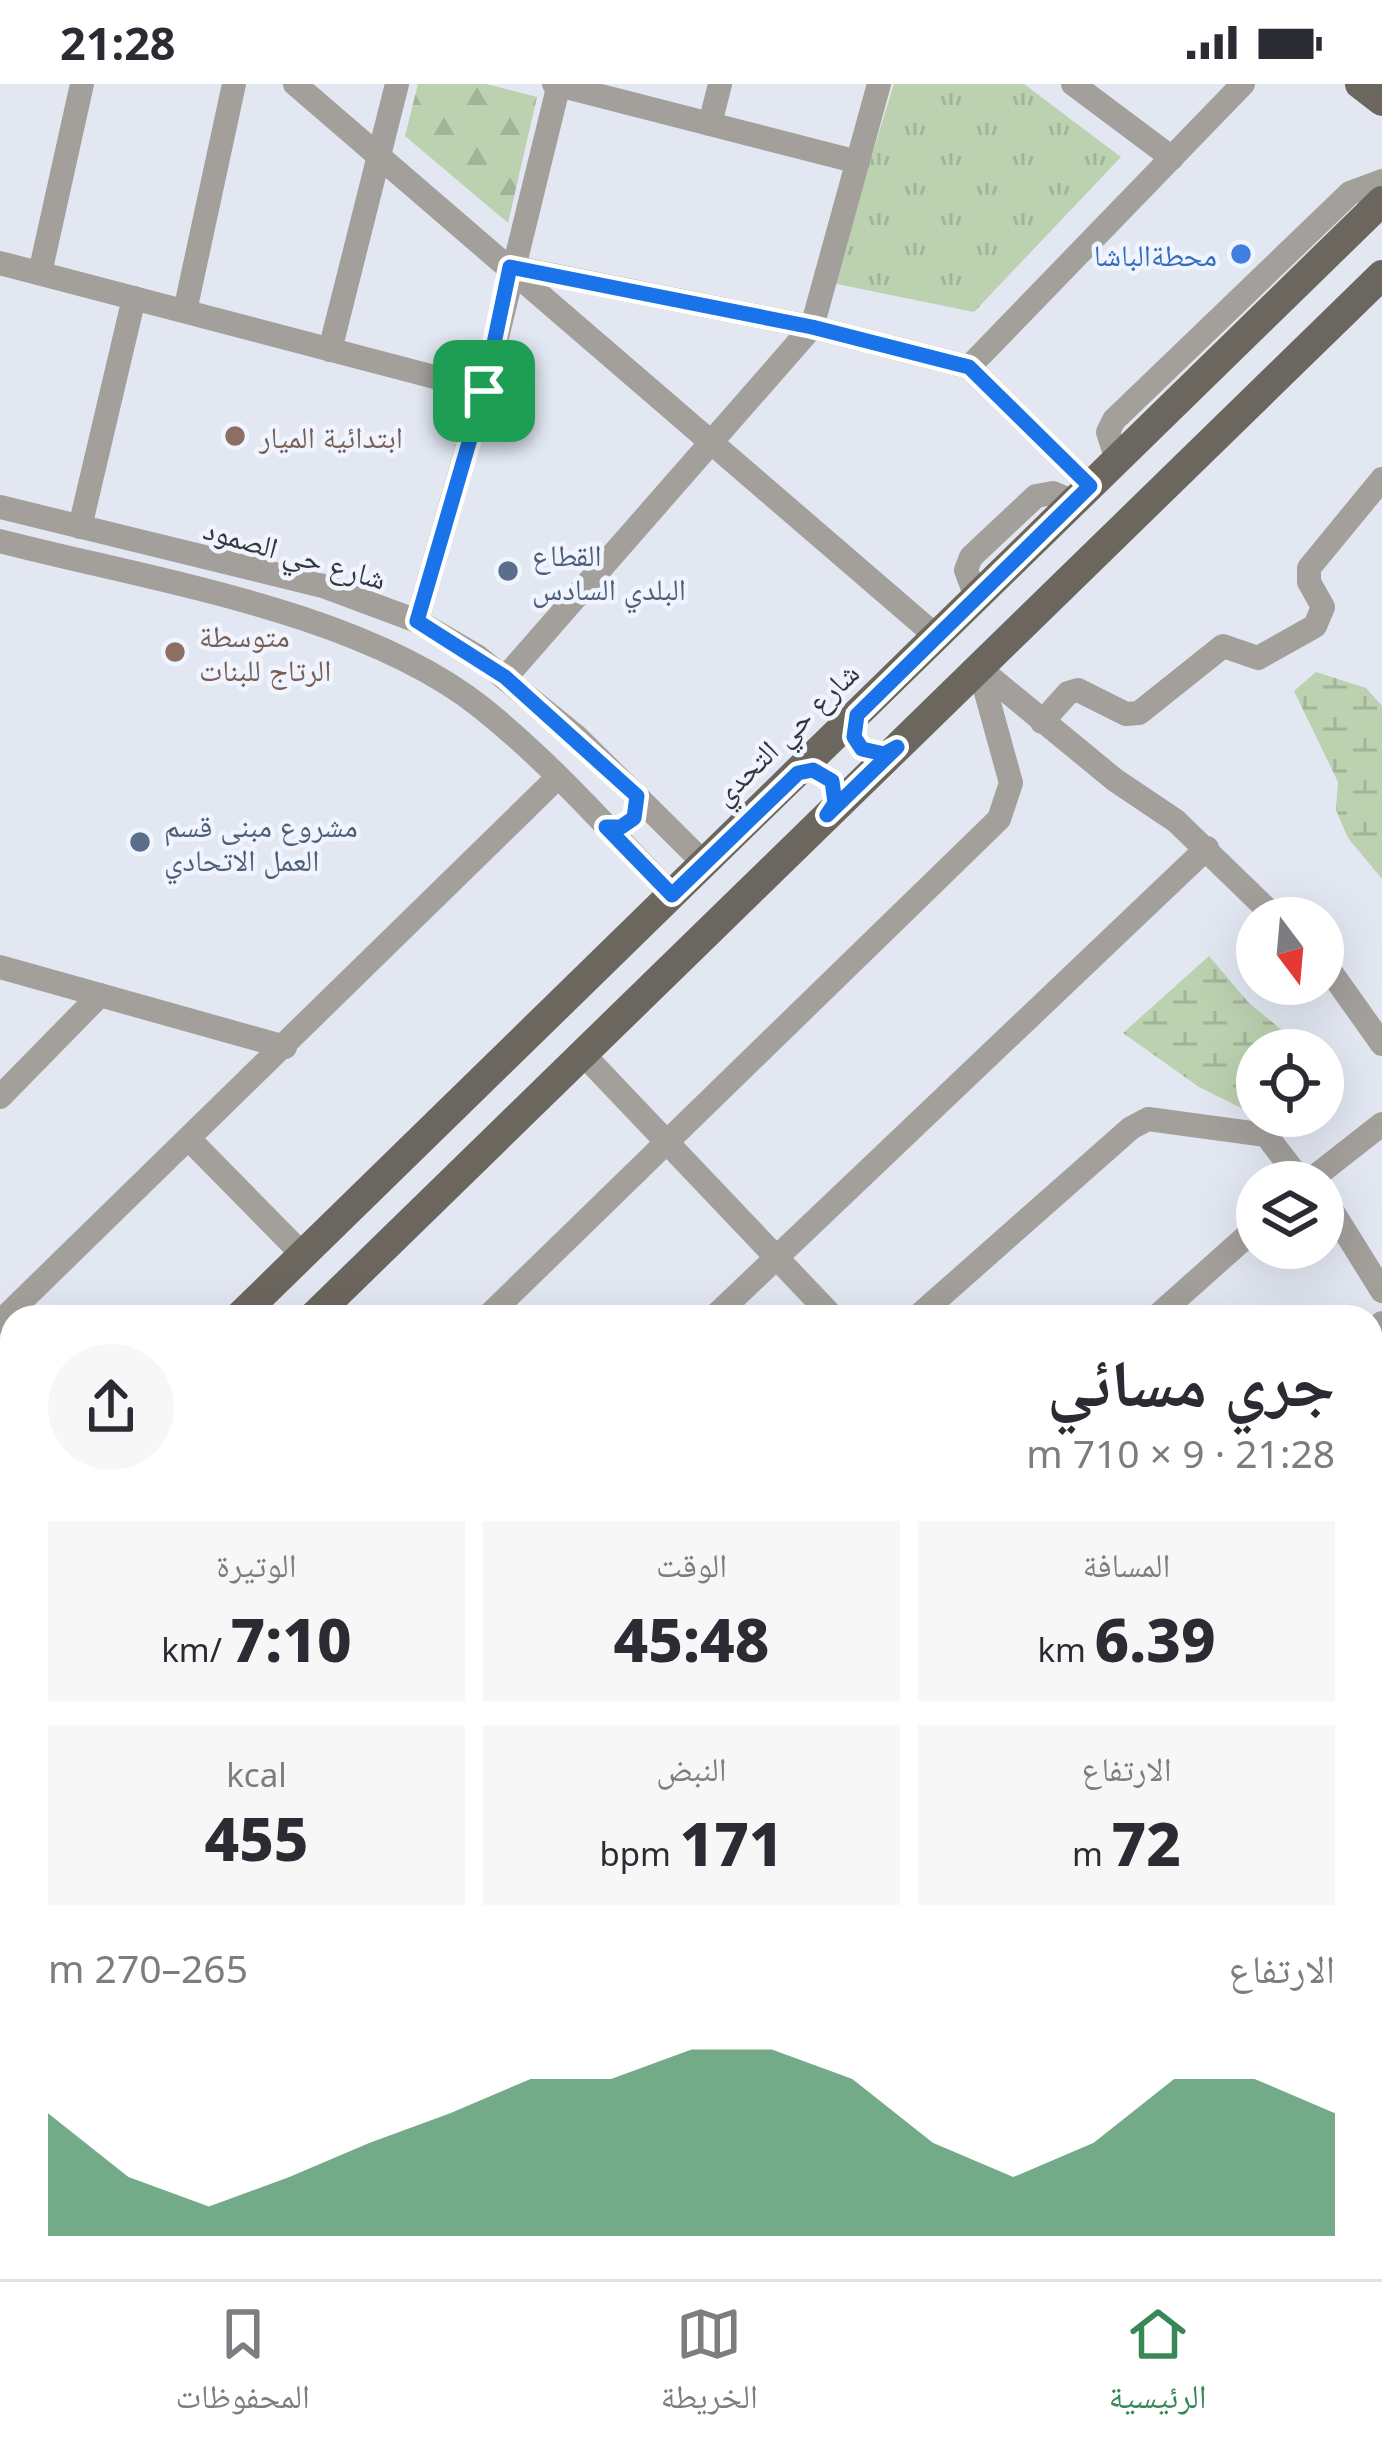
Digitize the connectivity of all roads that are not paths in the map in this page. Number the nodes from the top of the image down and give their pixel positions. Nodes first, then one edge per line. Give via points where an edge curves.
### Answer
1 (82, 84) edge
2 (234, 84) edge
3 (295, 84) edge
4 (398, 84) edge
5 (557, 84) edge
6 (720, 84) edge
7 (880, 84) edge
8 (1073, 84) edge
9 (1243, 84) edge
10 (710, 124) junction
11 (376, 153) junction
12 (1172, 158) junction
13 (858, 162) junction
14 (1382, 181) edge
15 (1382, 201) edge
16 (0, 263) edge
17 (510, 267) junction
18 (40, 273) junction
19 (1382, 274) edge
20 (1304, 277) junction
21 (134, 298) junction
22 (185, 311) junction
23 (1342, 313) junction
24 (812, 327) junction
25 (1246, 334) junction
26 (330, 350) junction
27 (969, 367) junction
28 (1287, 368) junction
29 (484, 391) junction
30 (713, 439) junction
31 (1117, 460) junction
32 (1382, 479) edge
33 (1082, 494) junction
34 (0, 507) edge
35 (80, 527) junction
36 (0, 542) edge
37 (417, 621) junction
38 (936, 636) junction
39 (979, 668) junction
40 (505, 677) junction
41 (862, 709) junction
42 (1042, 722) junction
43 (897, 747) junction
44 (792, 777) junction
45 (556, 778) junction
46 (637, 796) junction
47 (827, 815) junction
48 (606, 827) junction
49 (1207, 848) junction
50 (704, 863) junction
51 (672, 895) junction
52 (1255, 897) edge
53 (0, 967) edge
54 (1344, 991) edge
55 (100, 995) junction
56 (1382, 1044) edge
57 (285, 1047) junction
58 (583, 1054) junction
59 (0, 1097) edge
60 (1382, 1124) edge
61 (190, 1140) junction
62 (664, 1140) junction
63 (1290, 1161) edge
64 (1339, 1161) edge
65 (1344, 1233) edge
66 (1236, 1246) edge
67 (303, 1255) junction
68 (779, 1256) junction
69 (1382, 1292) edge
70 (18, 1305) edge
71 (251, 1305) edge
72 (325, 1305) edge
73 (499, 1305) edge
74 (727, 1305) edge
75 (822, 1305) edge
76 (931, 1305) edge
77 (1169, 1305) edge

1 - 18 street
2 - 22 street
3 - 11 street
4 - 11 street
5 - 10 street
5 - 17 street
6 - 10 street
7 - 13 street
8 - 12 street
9 - 12 street
10 - 13 street
11 - 17 street
11 - 26 street
12 - 27 street
13 - 24 street
14 - 31 street via 1350,193 1114,420 1108,432
15 - 20 main road, شارع حي التحدي
16 - 18 street
17 - 24 street
17 - 29 street
17 - 30 street
18 - 21 street
19 - 23 main road
20 - 23 main road via 1303,311 1322,321
20 - 25 main road, شارع حي التحدي
21 - 22 street
21 - 35 street
22 - 26 street
23 - 28 main road
24 - 27 street
24 - 30 street
25 - 28 main road via 1265,325 1286,334
25 - 31 main road, شارع حي التحدي
26 - 29 street
27 - 33 street
28 - 39 main road
29 - 37 street
30 - 38 street
30 - 40 street
31 - 33 main road, شارع حي التحدي
32 - 42 street via 1309,568 1323,607 1315,626 1258,658 1223,646 1138,713 1078,690
33 - 38 main road, شارع حي التحدي
34 - 35 street, شارع حي الصمود
35 - 37 street, شارع حي الصمود via 322,586
36 - 45 street via 356,638 481,707
37 - 40 street, شارع حي الصمود
38 - 41 main road, شارع حي التحدي
39 - 42 street
39 - 43 main road
39 - 62 street via 1011,783 1005,811
40 - 46 street, شارع حي الصمود
41 - 43 main road via 854,722 857,744 876,755
41 - 44 main road, شارع حي التحدي
42 - 49 street
43 - 47 main road
44 - 47 main road via 813,770 832,781 835,803
44 - 50 main road, شارع حي التحدي
45 - 48 street
45 - 57 street
46 - 48 street via 634,818
46 - 50 street, شارع حي الصمود
47 - 58 main road
48 - 51 street
49 - 52 street
49 - 68 street
50 - 51 main road, شارع حي التحدي
51 - 67 main road, شارع حي التحدي
53 - 55 street
54 - 56 street
55 - 57 street
55 - 59 street
57 - 61 street
58 - 62 street
58 - 72 main road
60 - 64 street
61 - 67 street
61 - 70 street
62 - 68 street
62 - 73 street
63 - 76 street via 1266,1136 1148,1119
65 - 69 street
66 - 77 street
67 - 71 main road, شارع حي التحدي
68 - 74 street
68 - 75 street

